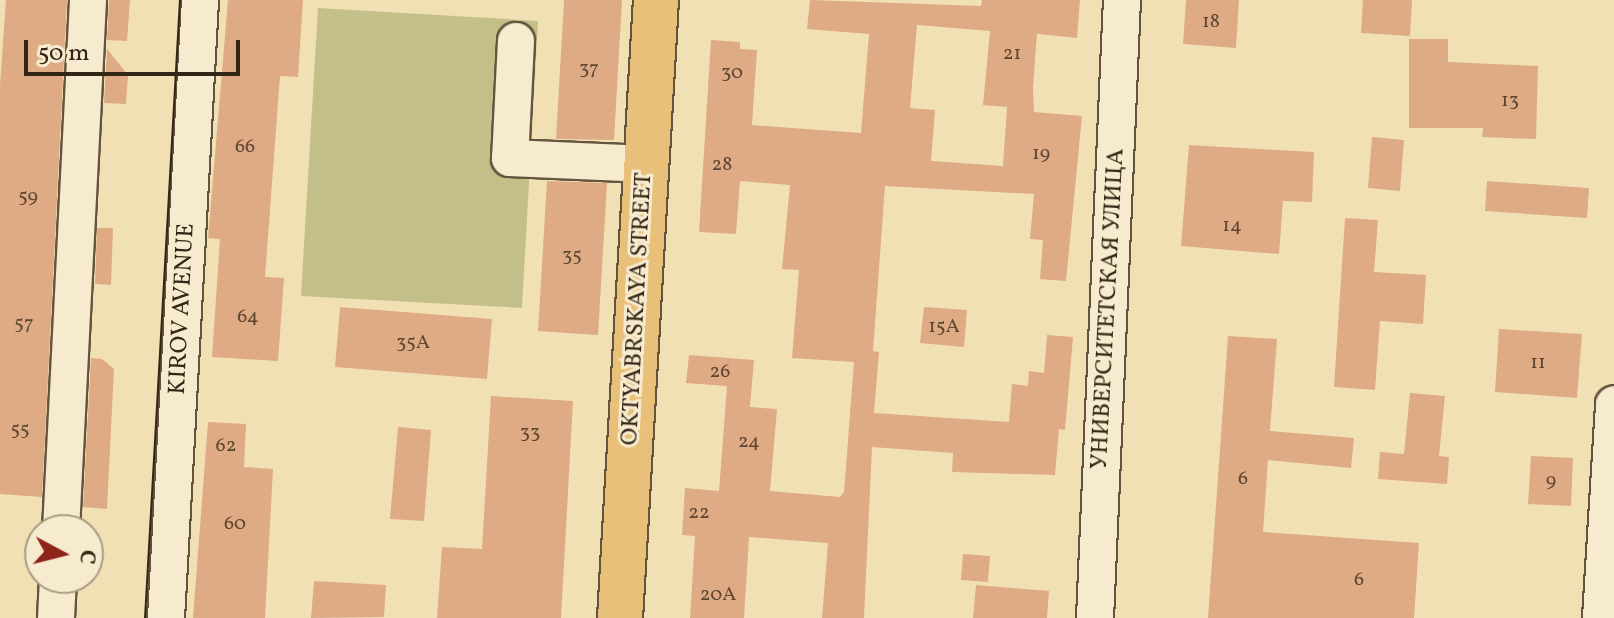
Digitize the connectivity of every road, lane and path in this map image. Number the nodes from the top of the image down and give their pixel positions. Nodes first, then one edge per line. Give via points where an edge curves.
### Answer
1 (88, 0) edge
2 (200, 0) edge
3 (656, 0) edge
4 (1122, 0) edge
5 (516, 41) dead end
6 (647, 164) junction
7 (1614, 404) edge
8 (62, 514) edge
9 (57, 594) edge
10 (56, 618) edge
11 (166, 618) edge
12 (620, 618) edge
13 (1095, 618) edge
14 (1601, 618) edge

1 - 8 street
2 - 11 street, KIROV AVENUE
3 - 6 main road, OKTYABRSKAYA STREET
4 - 13 street, УНИВЕРСИТЕТСКАЯ УЛИЦА
5 - 6 street via 510,158
6 - 12 main road, OKTYABRSKAYA STREET
7 - 14 street
9 - 10 street

